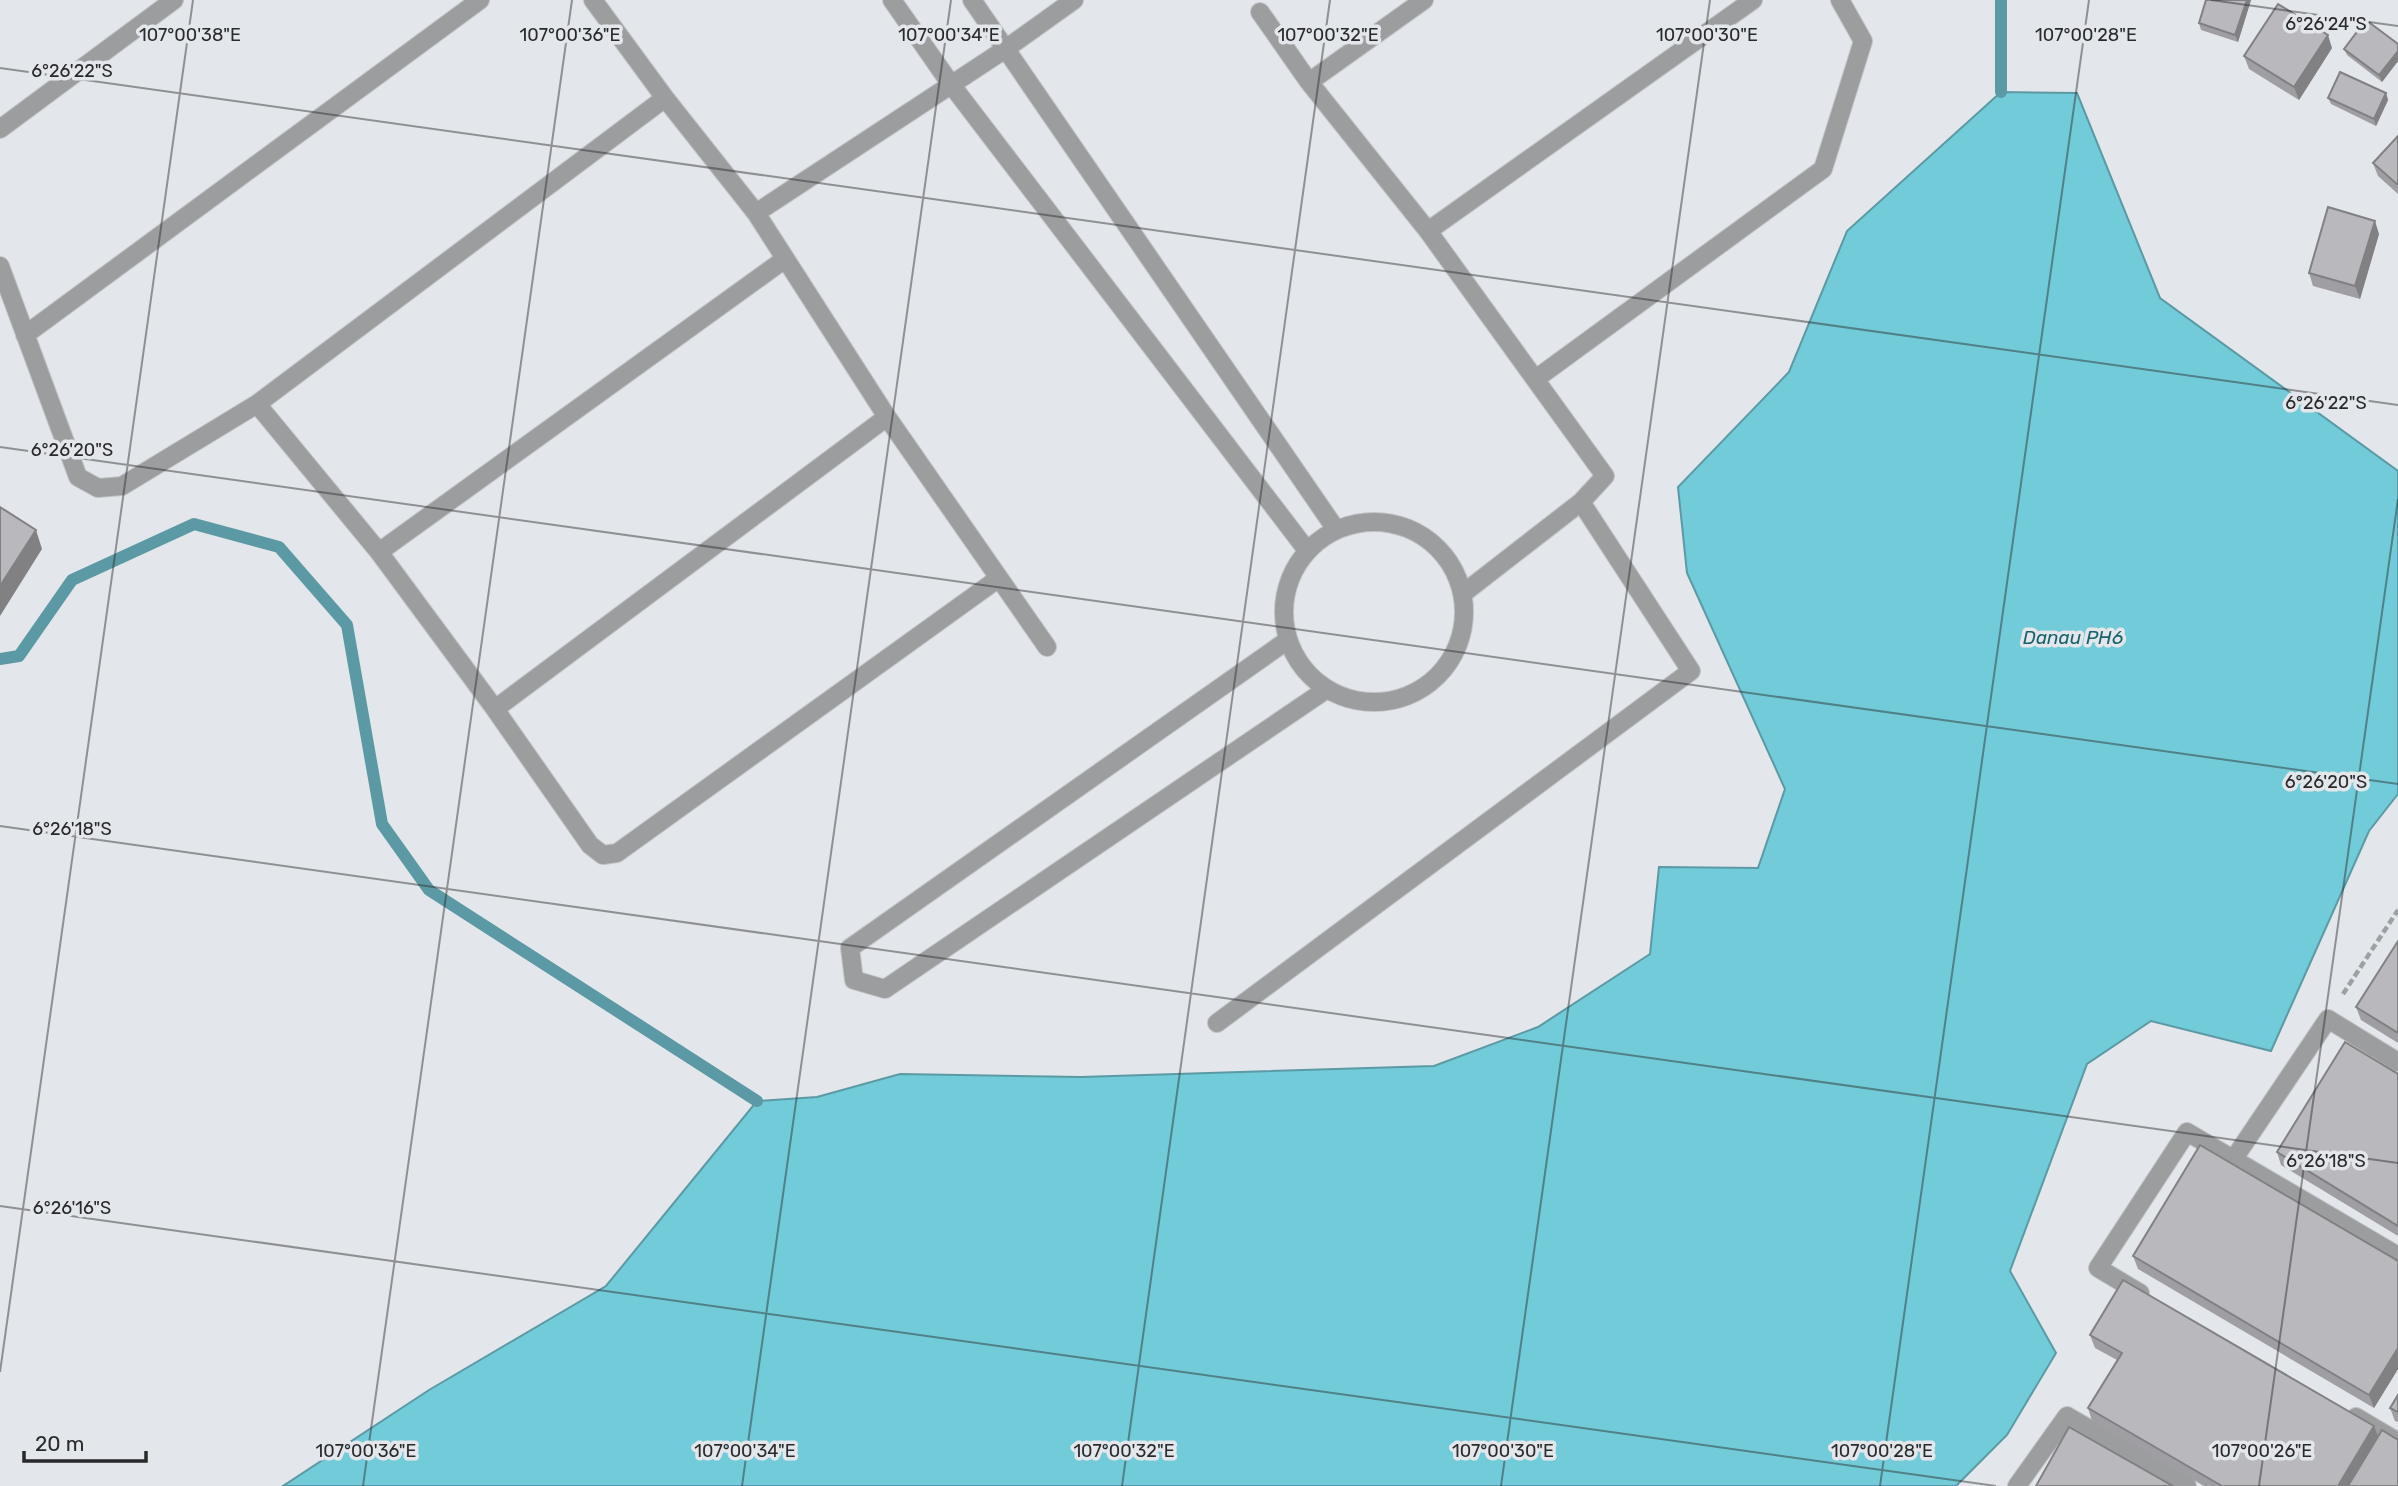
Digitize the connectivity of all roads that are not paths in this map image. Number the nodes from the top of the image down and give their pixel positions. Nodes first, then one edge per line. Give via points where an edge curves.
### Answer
1 (174, 0) edge
2 (480, 0) edge
3 (593, 0) edge
4 (892, 0) edge
5 (972, 0) edge
6 (1074, 0) edge
7 (1424, 0) edge
8 (1753, 0) edge
9 (1840, 0) edge
10 (1260, 12) dead end
11 (1007, 48) junction
12 (1309, 82) junction
13 (950, 83) junction
14 (665, 98) junction
15 (0, 129) edge
16 (756, 213) junction
17 (1428, 231) junction
18 (785, 259) junction
19 (0, 266) edge
20 (25, 335) junction
21 (1537, 378) junction
22 (257, 404) junction
23 (887, 417) junction
24 (1581, 502) junction
25 (1335, 528) junction
26 (1307, 549) junction
27 (379, 552) junction
28 (999, 578) junction
29 (1465, 592) junction
30 (1285, 642) junction
31 (1047, 647) dead end
32 (1324, 691) junction
33 (495, 709) junction
34 (1217, 1023) dead end
35 (2398, 1062) edge
36 (2233, 1160) junction
37 (2398, 1256) edge
38 (2158, 1303) edge
39 (2338, 1407) edge
40 (2398, 1442) edge
41 (2017, 1486) edge
42 (2187, 1486) edge

1 - 15 street
2 - 20 street
3 - 14 street
4 - 13 street
5 - 11 street
6 - 11 street
7 - 12 street
8 - 17 street
9 - 21 street via 1863,41 1823,169
10 - 12 street
11 - 13 street
11 - 25 street
12 - 17 street
13 - 16 street
13 - 26 street
14 - 16 street
14 - 22 street
16 - 18 street
17 - 21 street
18 - 23 street
18 - 27 street
19 - 20 street
20 - 22 street via 78,477 98,488 121,486
21 - 24 street via 1605,476
22 - 27 street
23 - 28 street
23 - 33 street
24 - 29 street
24 - 34 street via 1691,671
25 - 26 street
25 - 29 street via 1389,521 1437,545
26 - 30 street via 1283,592
27 - 33 street
28 - 31 street
28 - 33 street via 617,853 603,855 590,845
29 - 32 street via 1461,646 1428,688 1377,706
30 - 32 street
30 - 32 street via 850,948 854,980 885,989
35 - 36 street via 2328,1019
36 - 37 street
36 - 38 street via 2187,1132 2098,1268
39 - 40 street
41 - 42 street via 2067,1416

